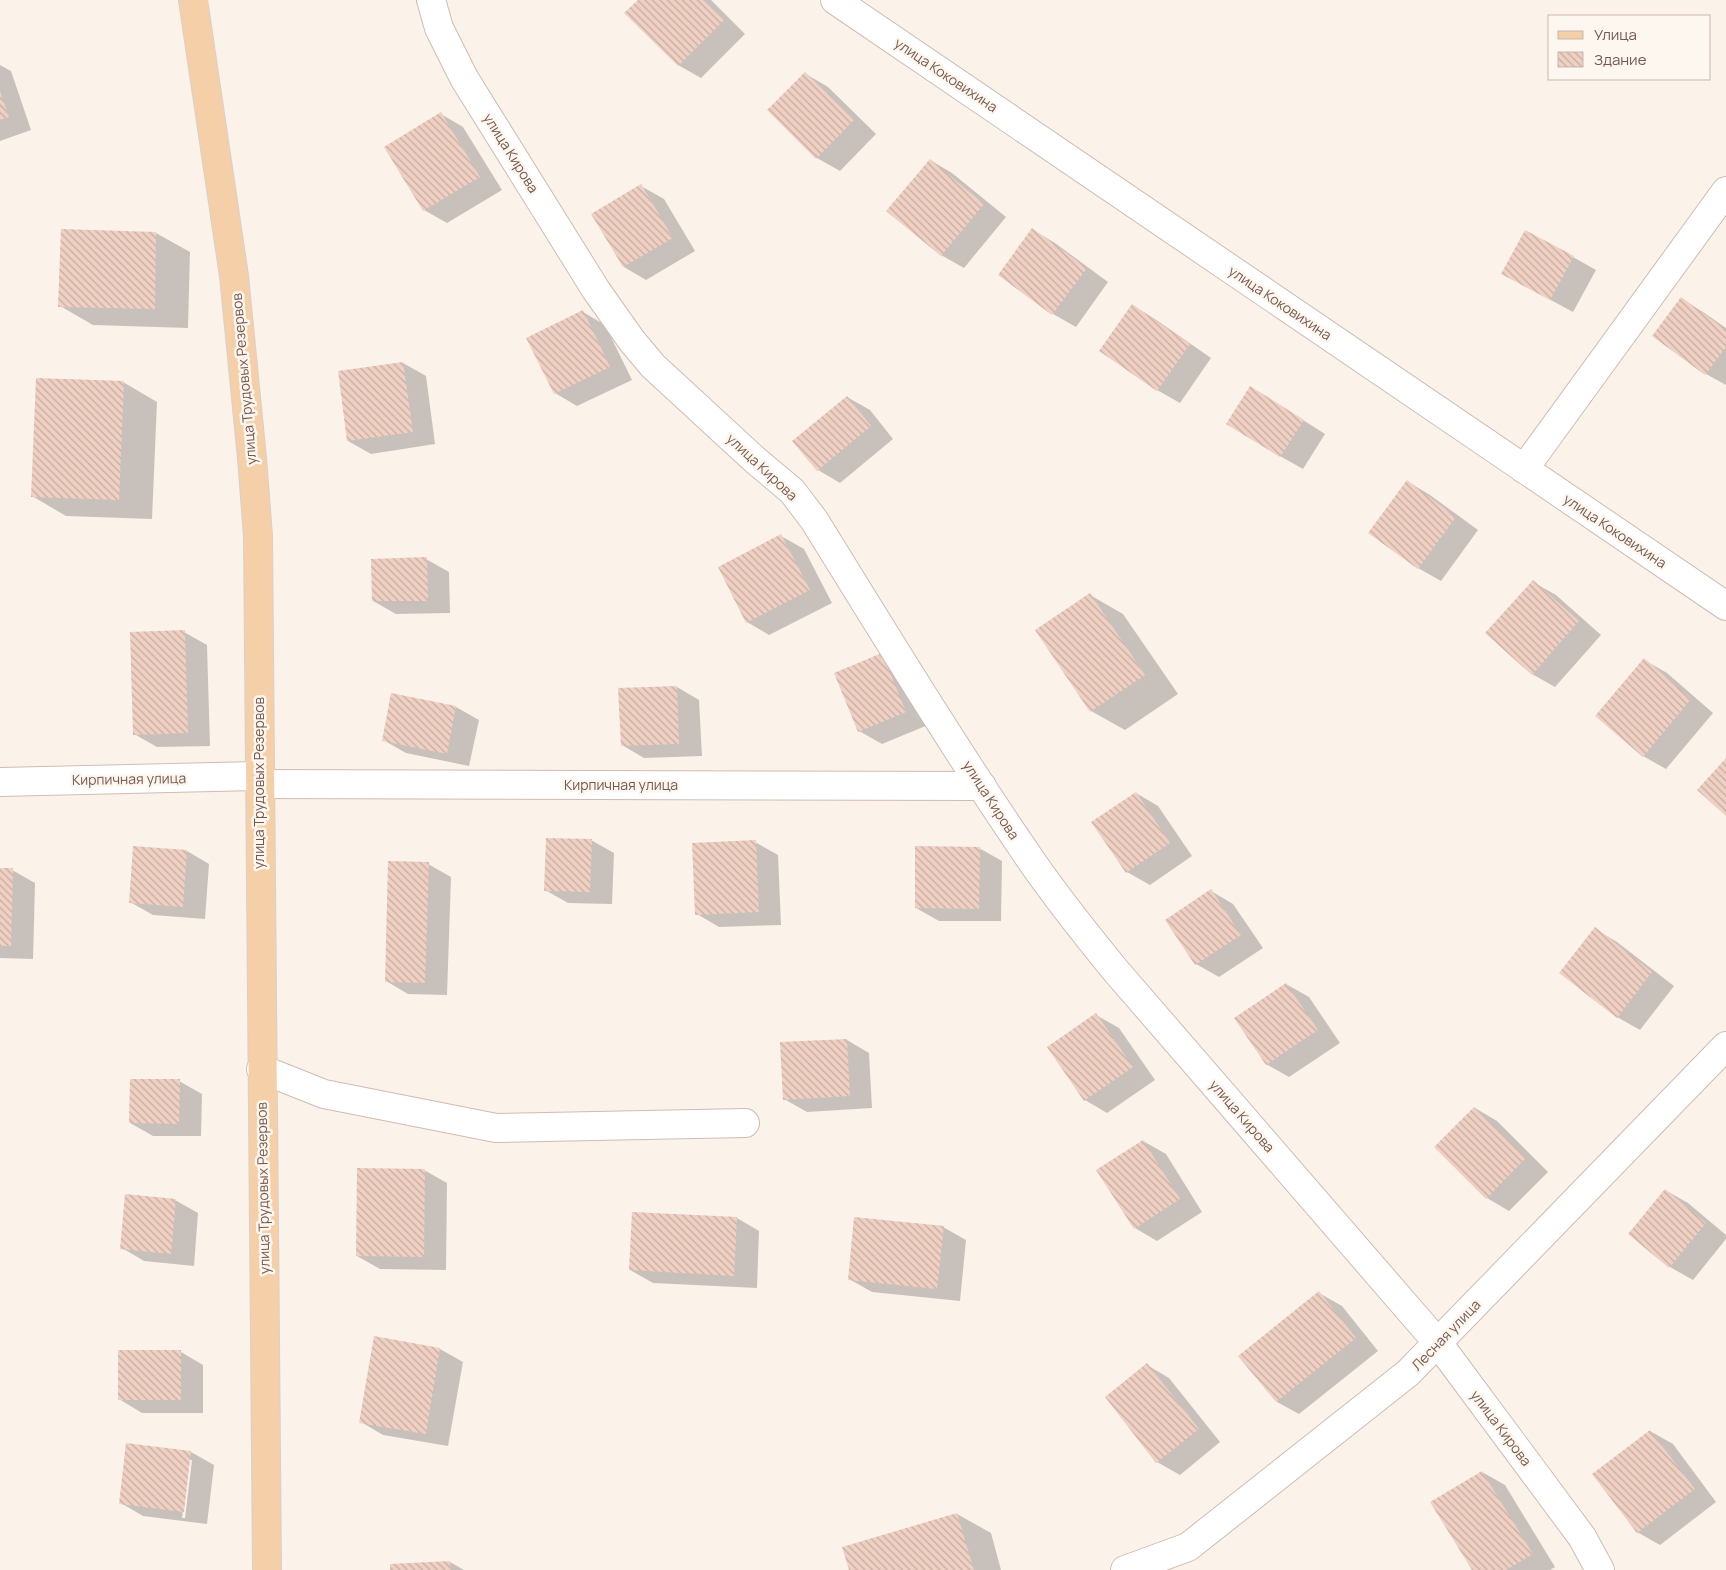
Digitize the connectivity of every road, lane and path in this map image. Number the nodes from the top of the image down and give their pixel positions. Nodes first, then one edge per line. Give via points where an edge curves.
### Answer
1 (193, 0) edge
2 (431, 0) edge
3 (835, 0) edge
4 (1726, 191) edge
5 (1524, 469) junction
6 (1726, 606) edge
7 (259, 780) junction
8 (0, 782) edge
9 (982, 786) junction
10 (1726, 1046) edge
11 (261, 1070) junction
12 (745, 1123) dead end
13 (1438, 1343) junction
14 (267, 1570) edge
15 (1125, 1570) edge
16 (1600, 1570) edge

1 - 7 main road, улица Трудовых Резервов via 234,276 252,458 258,536
2 - 9 street, улица Кирова via 439,28 464,78 596,290 653,366 798,498
3 - 5 street, улица Коковихина
4 - 5 street
5 - 6 street, улица Коковихина
7 - 8 street, Кирпичная улица
7 - 9 street, Кирпичная улица
7 - 11 main road, улица Трудовых Резервов
9 - 13 street, улица Кирова via 1024,851 1111,964
10 - 13 street, Лесная улица
11 - 12 street via 324,1094 496,1128
11 - 14 main road, улица Трудовых Резервов
13 - 15 street, Лесная улица via 1408,1374 1188,1547
13 - 16 street, улица Кирова via 1582,1537

